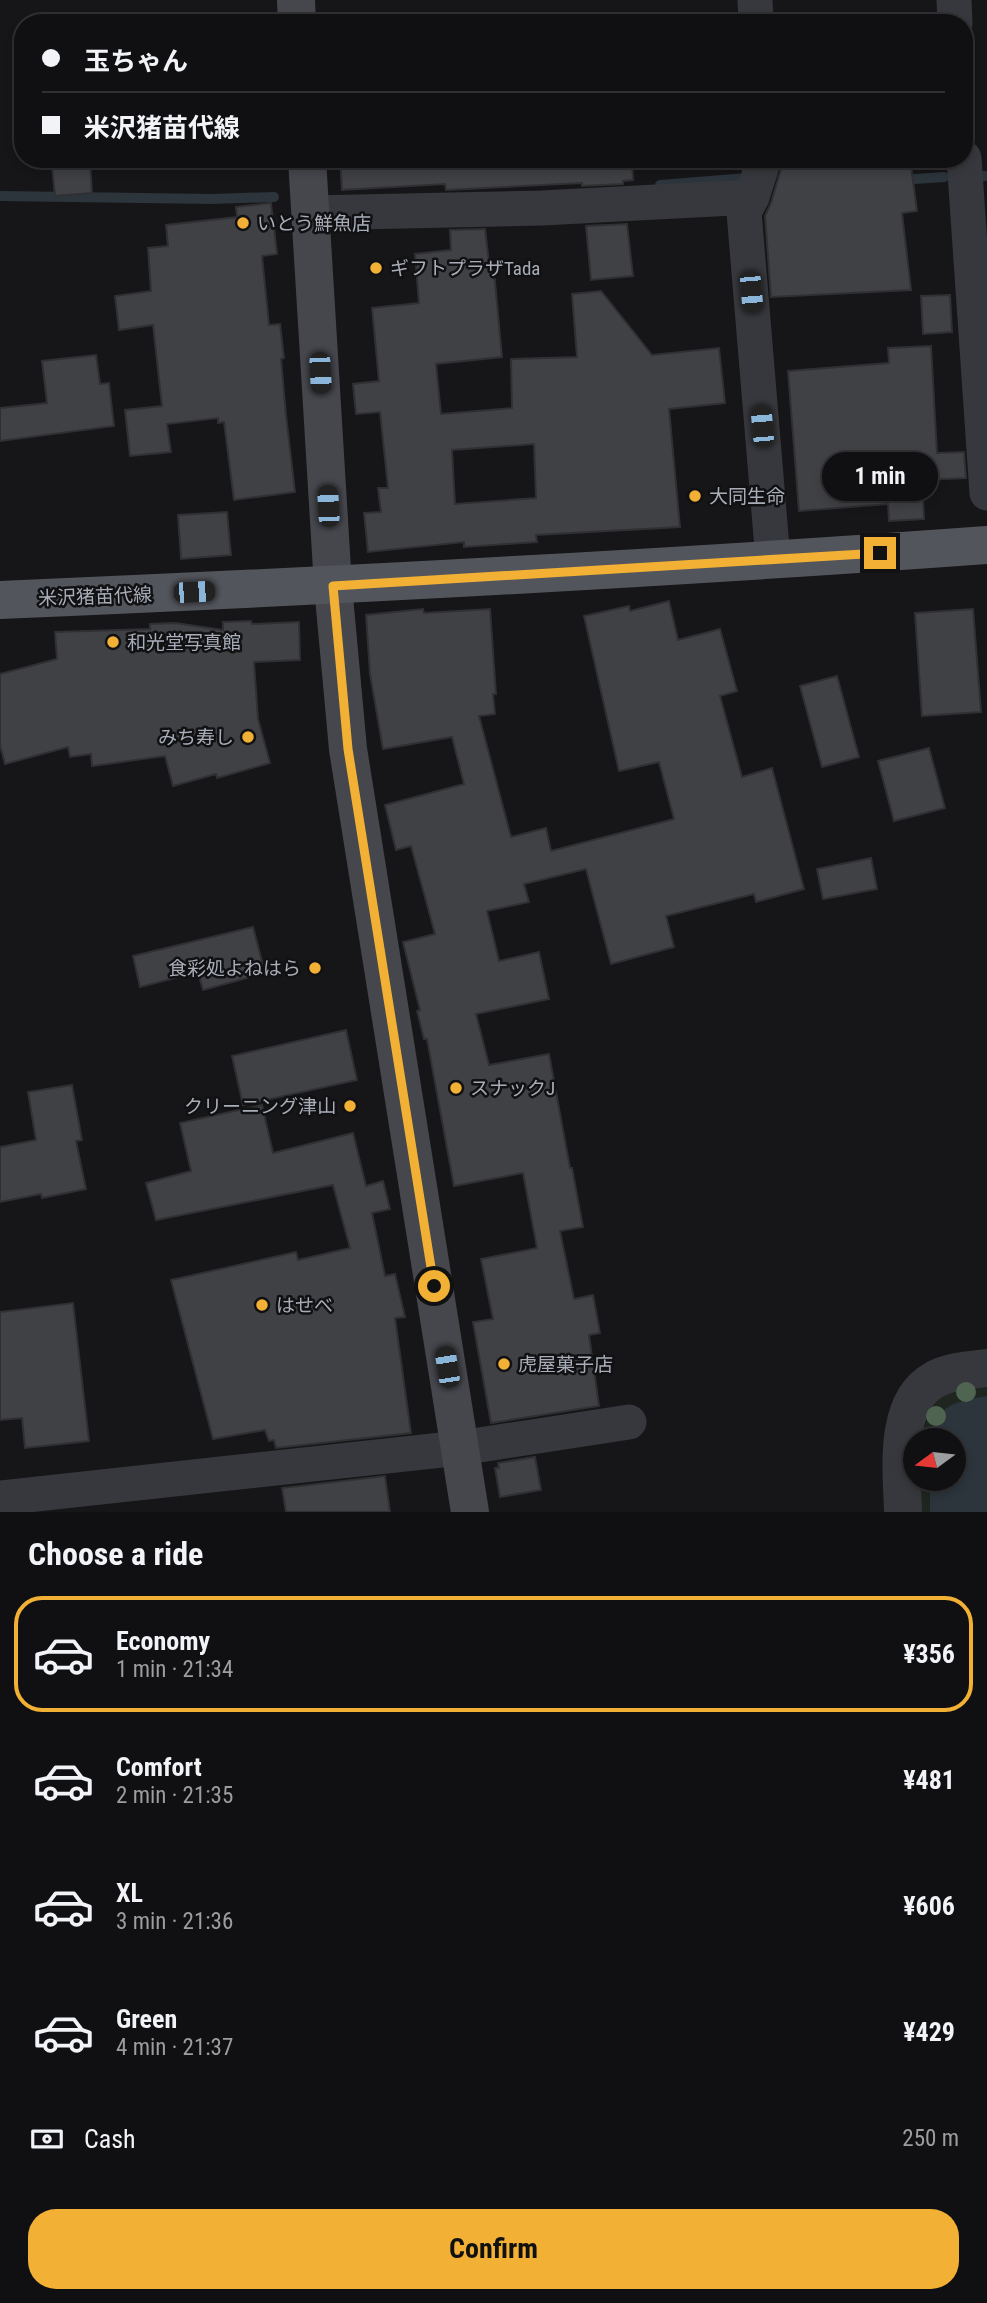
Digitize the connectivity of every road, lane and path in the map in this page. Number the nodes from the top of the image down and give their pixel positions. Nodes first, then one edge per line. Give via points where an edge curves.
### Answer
1 (308, 168) edge
2 (761, 168) edge
3 (965, 168) edge
4 (752, 197) junction
5 (310, 213) junction
6 (987, 493) edge
7 (987, 545) edge
8 (773, 561) junction
9 (333, 586) junction
10 (0, 600) edge
11 (987, 1368) edge
12 (629, 1422) dead end
13 (460, 1447) junction
14 (0, 1498) edge
15 (470, 1512) edge
16 (902, 1512) edge

1 - 5 main road
2 - 4 street
3 - 6 street
4 - 5 street
4 - 8 street via 744,212
5 - 9 main road
7 - 8 main road, 米沢猪苗代線
8 - 9 main road, 米沢猪苗代線
9 - 10 main road, 米沢猪苗代線
9 - 13 main road via 348,749
11 - 16 street via 961,1370 934,1380 917,1394 902,1444
12 - 13 street
13 - 14 street
13 - 15 main road

